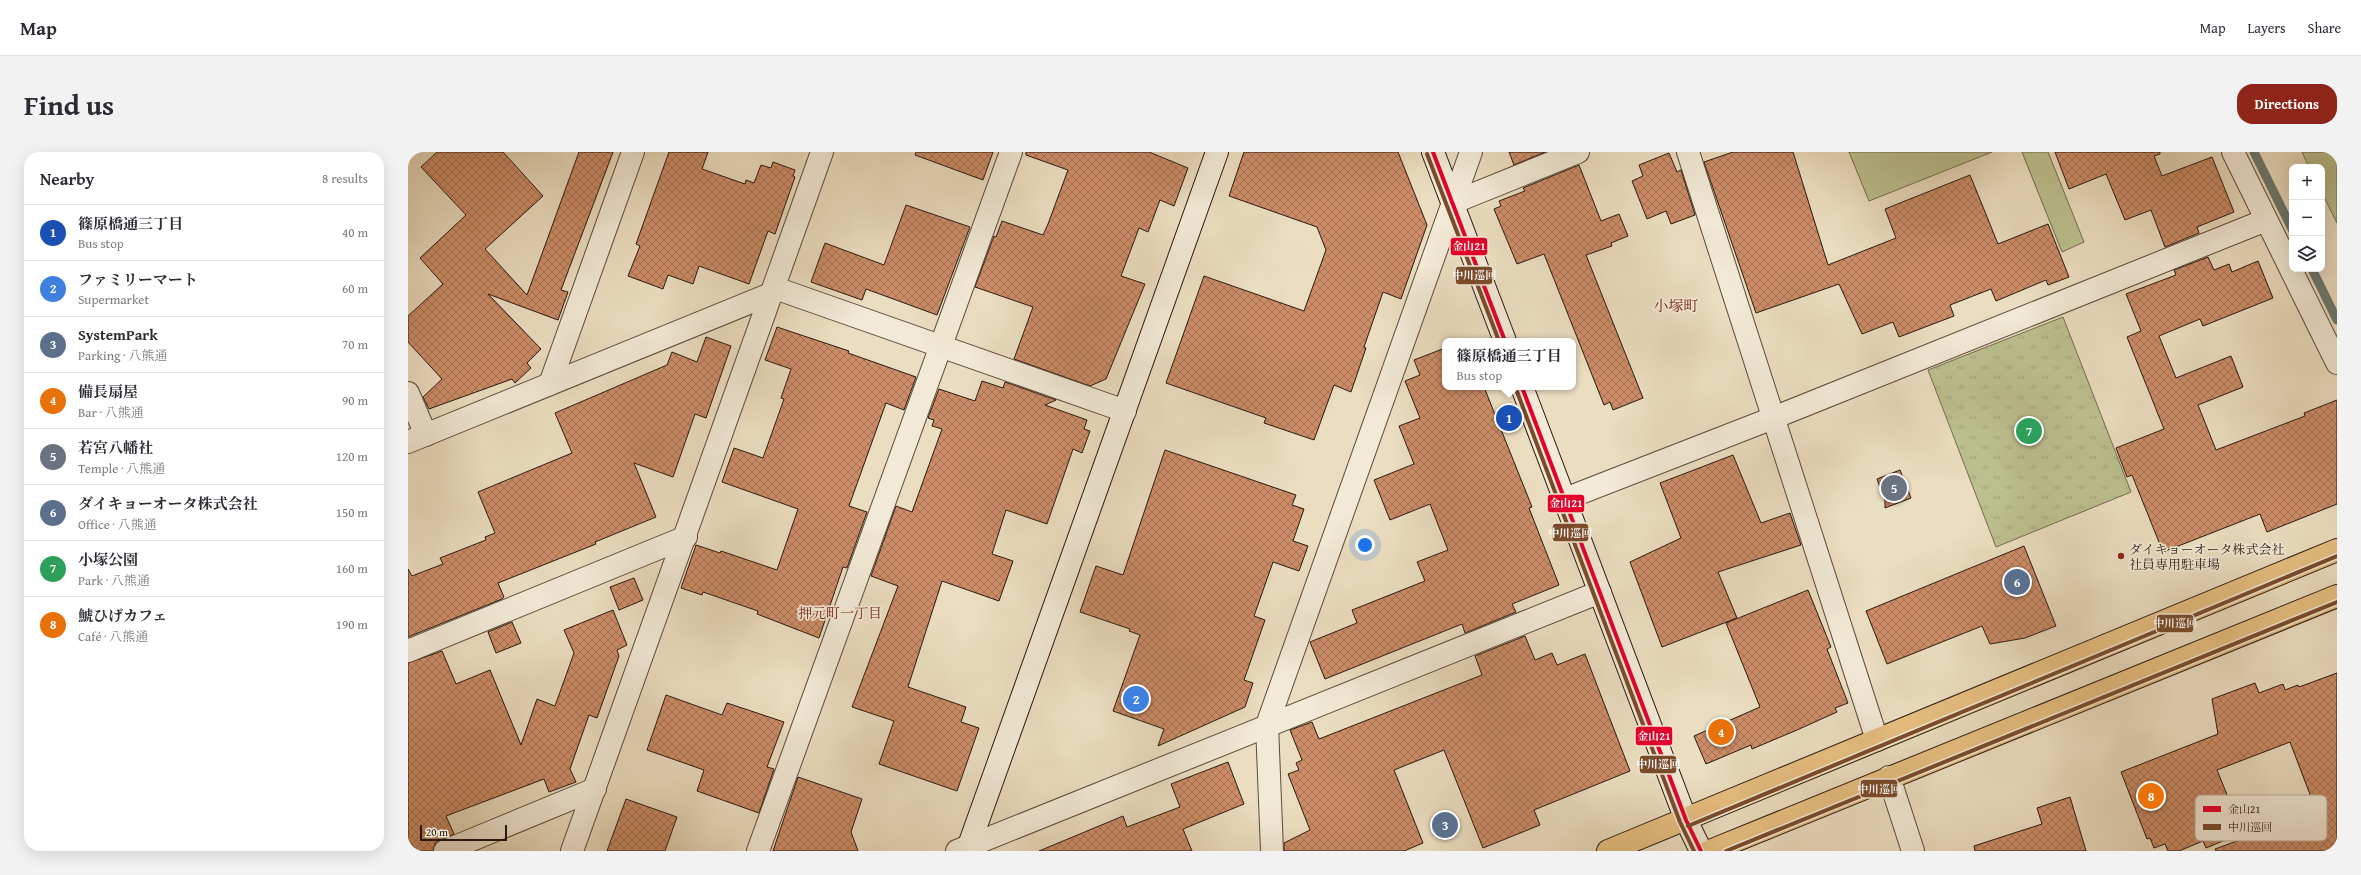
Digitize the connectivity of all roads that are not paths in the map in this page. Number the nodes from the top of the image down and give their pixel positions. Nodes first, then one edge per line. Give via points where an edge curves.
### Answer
1 (633, 152) edge
2 (822, 152) edge
3 (1011, 152) edge
4 (1217, 152) edge
5 (1433, 152) edge
6 (1471, 152) edge
7 (1578, 152) edge
8 (1688, 152) edge
9 (2233, 152) edge
10 (1452, 203) junction
11 (2266, 220) junction
12 (774, 291) junction
13 (1504, 338) edge
14 (942, 347) junction
15 (2337, 363) edge
16 (550, 384) junction
17 (1523, 390) edge
18 (408, 393) edge
19 (1125, 411) junction
20 (1773, 418) junction
21 (417, 438) edge
22 (1565, 499) junction
23 (686, 537) junction
24 (2337, 550) edge
25 (1600, 592) junction
26 (2337, 596) edge
27 (408, 651) edge
28 (1267, 726) junction
29 (1877, 740) junction
30 (1889, 777) junction
31 (595, 789) junction
32 (1686, 820) junction
33 (965, 849) edge
34 (445, 851) edge
35 (572, 851) edge
36 (758, 851) edge
37 (1272, 851) edge
38 (1608, 851) edge
39 (1701, 851) edge
40 (1710, 851) edge
41 (1913, 851) edge

1 - 16 street
2 - 12 street
3 - 14 street
4 - 19 street
5 - 10 street
6 - 10 street
7 - 10 street
8 - 20 street
9 - 11 street
10 - 13 street
10 - 28 street
11 - 15 street
11 - 20 street
12 - 14 street
12 - 16 street
12 - 23 street
14 - 19 street
14 - 36 street
16 - 21 street
17 - 22 street
18 - 21 street
19 - 33 street
20 - 22 street
20 - 29 street
22 - 25 street
23 - 27 street
23 - 31 street
24 - 29 main road
25 - 28 street
25 - 32 street
26 - 30 main road
28 - 33 street
28 - 37 street
29 - 32 main road
30 - 40 main road
30 - 41 street
31 - 34 street
31 - 35 street
32 - 38 main road
32 - 39 street

